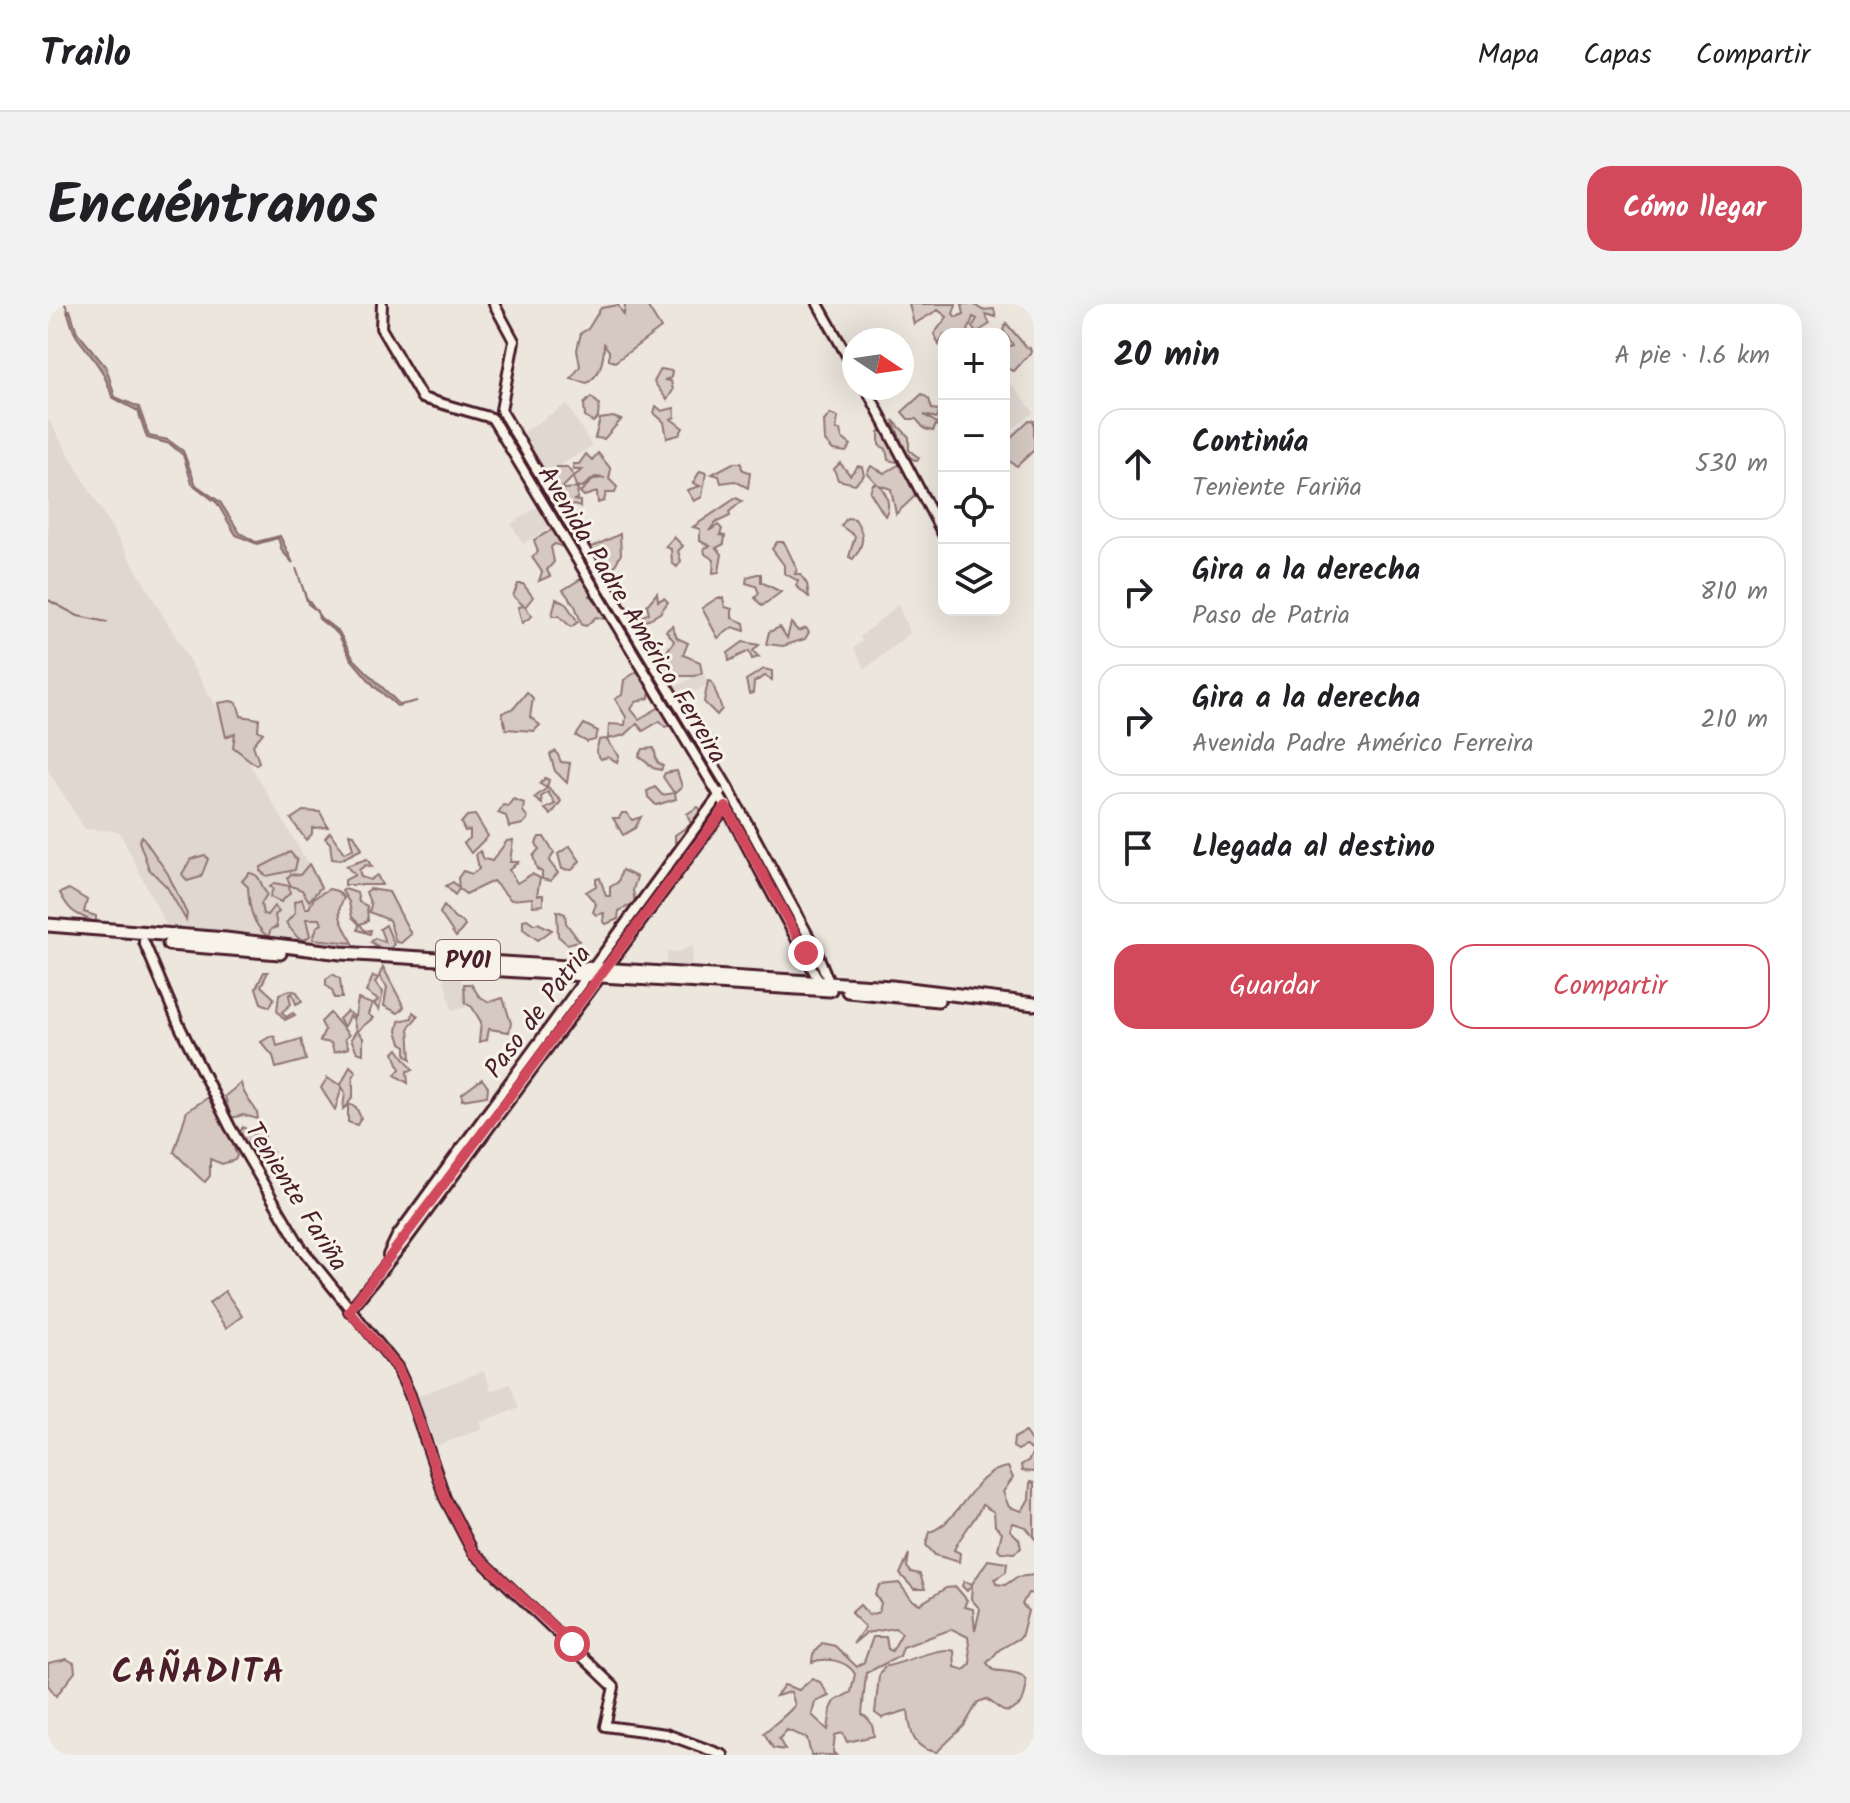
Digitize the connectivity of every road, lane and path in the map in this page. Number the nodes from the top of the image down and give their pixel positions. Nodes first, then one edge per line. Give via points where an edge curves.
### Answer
1 (382, 304) edge
2 (494, 304) edge
3 (818, 304) edge
4 (842, 347) edge
5 (872, 400) edge
6 (501, 410) junction
7 (492, 418) junction
8 (938, 525) edge
9 (727, 786) junction
10 (718, 796) junction
11 (733, 796) junction
12 (726, 807) junction
13 (644, 899) junction
14 (655, 906) junction
15 (635, 911) junction
16 (645, 918) junction
17 (48, 925) edge
18 (48, 932) edge
19 (144, 938) junction
20 (601, 970) junction
21 (823, 985) junction
22 (1034, 1004) edge
23 (1034, 1011) edge
24 (349, 1311) junction
25 (723, 1755) edge

1 - 7 street via 381,328 422,398
2 - 6 street via 514,341
3 - 4 street
5 - 8 street
6 - 7 street
6 - 9 street, Avenida Padre Américo Ferreira
7 - 10 street, Avenida Padre Américo Ferreira
9 - 10 street, Paso de Patria
9 - 11 street, Avenida Padre Américo Ferreira
10 - 12 street, Avenida Padre Américo Ferreira
10 - 13 street, Paso de Patria
11 - 12 street, Paso de Patria
11 - 21 street, Avenida Padre Américo Ferreira via 815,948
12 - 14 street, Paso de Patria
12 - 21 street, Avenida Padre Américo Ferreira
13 - 14 street
13 - 15 street, Paso de Patria
14 - 16 street, Paso de Patria
15 - 16 street
15 - 20 street, Paso de Patria via 603,956
16 - 20 street, Paso de Patria
17 - 19 highway, PY01
18 - 19 highway, PY01
19 - 20 highway, PY01 via 226,939 341,956
19 - 24 street, Teniente Fariña via 180,1027 230,1127 302,1249
20 - 21 highway, PY01
20 - 24 street, Paso de Patria via 397,1236 385,1263
21 - 22 highway, PY01
21 - 23 highway, PY01
24 - 25 street, Teniente Fariña via 397,1367 445,1498 473,1552 614,1687 605,1726 666,1734

